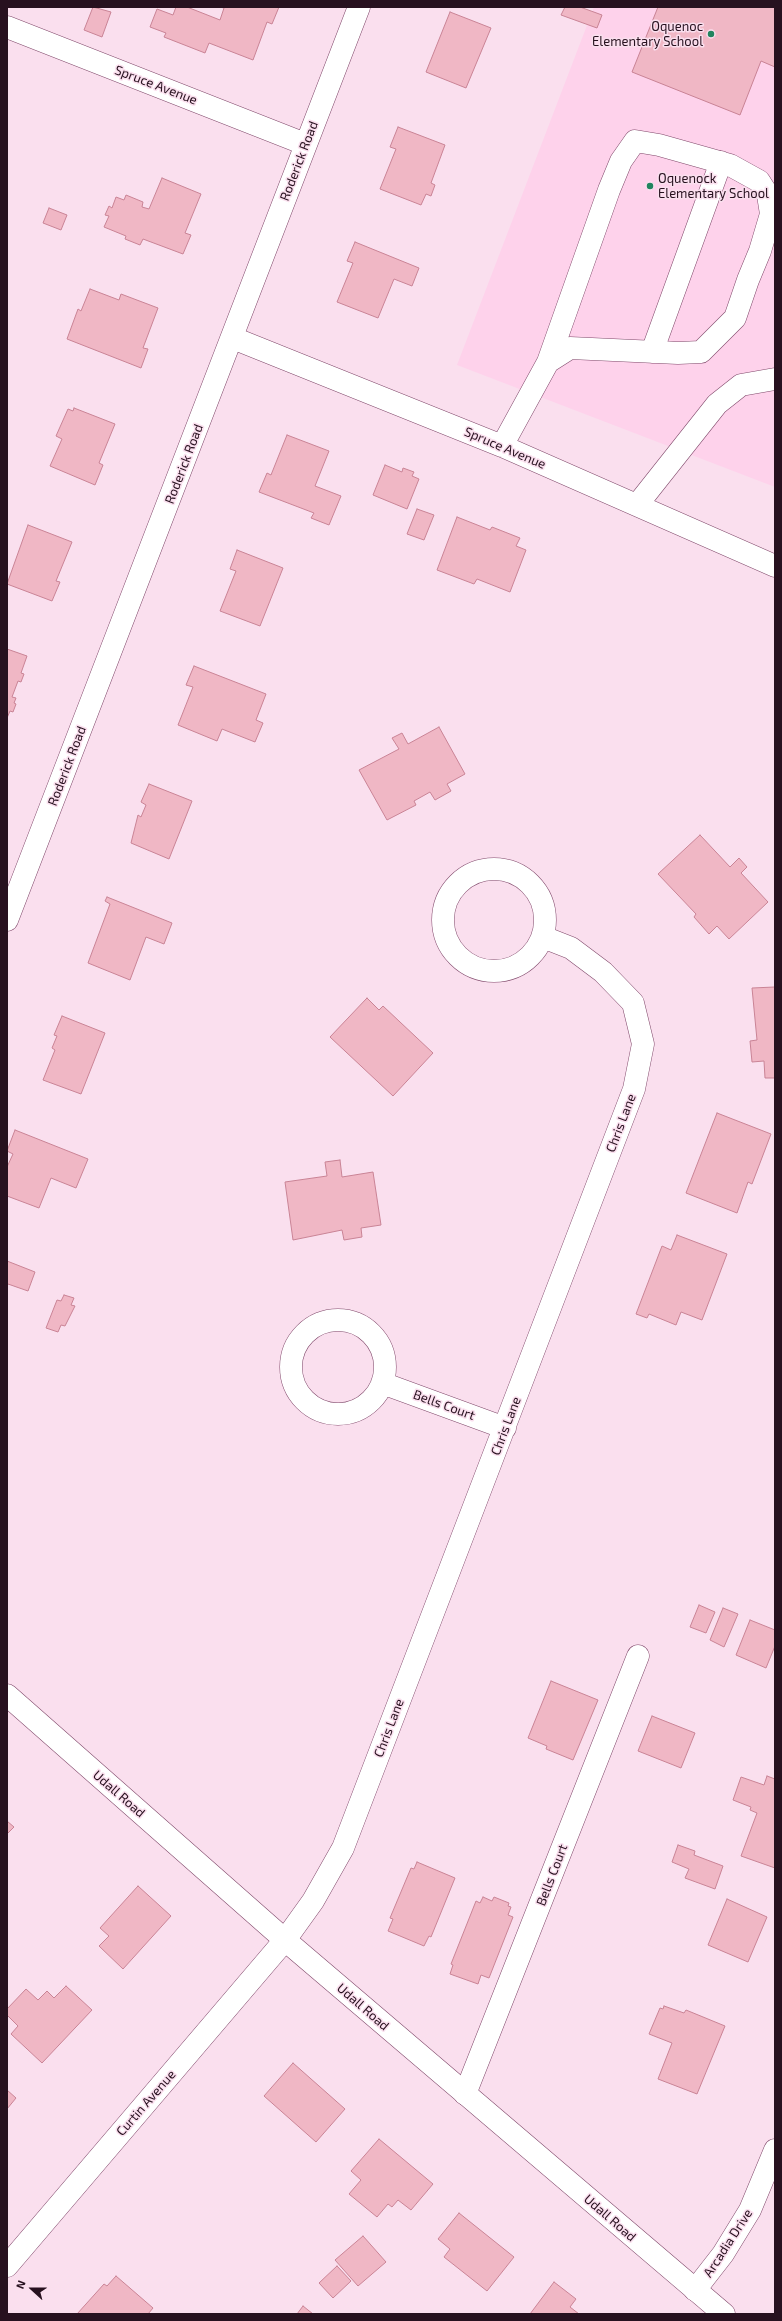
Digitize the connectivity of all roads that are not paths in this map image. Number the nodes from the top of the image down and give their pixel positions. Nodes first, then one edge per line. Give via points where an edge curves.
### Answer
1 (359, 7) edge
2 (7, 27) edge
3 (305, 144) junction
4 (721, 162) junction
5 (233, 338) junction
6 (652, 352) junction
7 (548, 362) junction
8 (775, 379) edge
9 (502, 446) junction
10 (637, 505) junction
11 (775, 566) edge
12 (7, 920) edge
13 (543, 937) junction
14 (382, 1383) junction
15 (505, 1428) junction
16 (638, 1656) dead end
17 (7, 1695) edge
18 (285, 1940) junction
19 (466, 2094) junction
20 (775, 2150) edge
21 (7, 2266) edge
22 (696, 2290) junction
23 (724, 2314) edge

1 - 3 street, Roderick Road
2 - 3 street, Spruce Avenue
3 - 5 street, Roderick Road
4 - 6 street
4 - 6 street via 759,181 768,195 771,214 760,251 735,318 716,339 701,352
4 - 7 street via 659,144 635,141 621,161 609,190
5 - 9 street, Spruce Avenue
5 - 12 street, Roderick Road
6 - 7 street via 570,348
7 - 9 street
8 - 10 street via 741,385 717,404
9 - 10 street, Spruce Avenue
10 - 11 street, Spruce Avenue
13 - 13 street via 546,917 541,898 529,881 511,871 491,868 472,874 455,886 445,903 442,923 447,943 459,959 477,970 497,972 516,968 533,955
13 - 15 street, Chris Lane via 572,948 603,972 633,1003 643,1044 634,1089
14 - 14 street via 385,1365 381,1347 370,1332 354,1322 336,1320 318,1324 303,1335 294,1351 291,1369 295,1387 306,1402 322,1412 340,1414 358,1410 372,1399
14 - 15 street, Bells Court
15 - 18 street, Chris Lane via 343,1848 320,1890
16 - 19 street, Bells Court
17 - 18 street, Udall Road
18 - 19 street, Udall Road
18 - 21 street, Curtin Avenue
19 - 22 street, Udall Road
20 - 22 street, Arcadia Drive via 750,2210 723,2254
22 - 23 street, Udall Road

